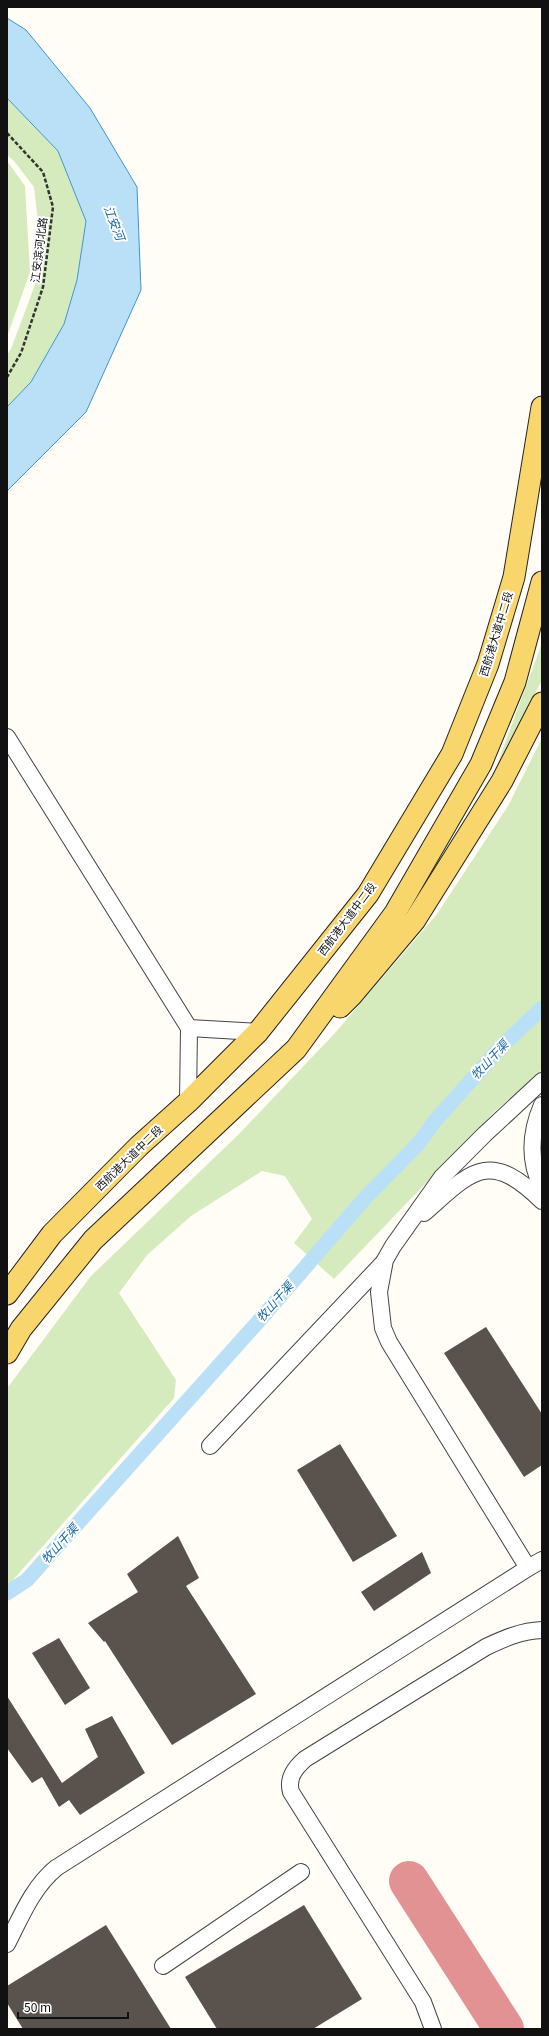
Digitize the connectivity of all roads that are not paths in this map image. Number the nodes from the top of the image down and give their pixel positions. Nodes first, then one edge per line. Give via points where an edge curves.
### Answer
1 (542, 408) edge
2 (542, 582) edge
3 (542, 703) edge
4 (7, 737) edge
5 (189, 1028) junction
6 (258, 1032) junction
7 (296, 1049) junction
8 (542, 1081) edge
9 (188, 1102) junction
10 (542, 1106) edge
11 (542, 1188) edge
12 (542, 1201) edge
13 (407, 1227) junction
14 (385, 1260) junction
15 (7, 1294) edge
16 (7, 1353) edge
17 (210, 1446) dead end
18 (542, 1560) edge
19 (528, 1568) junction
20 (542, 1630) edge
21 (301, 1872) dead end
22 (7, 1944) edge
23 (163, 1966) dead end
24 (433, 2029) edge

1 - 6 main road, 西航港大道中二段 via 514,577 488,664 452,754 368,894
2 - 7 main road via 515,682 481,764 395,912
3 - 7 main road via 502,781 416,920 352,994
4 - 5 street
5 - 6 street
5 - 9 street
6 - 9 main road, 西航港大道中二段
7 - 16 main road via 93,1240 21,1329
8 - 13 street via 442,1178
9 - 15 main road, 西航港大道中二段 via 139,1146 52,1234
10 - 11 street via 531,1141 537,1177
12 - 13 street via 522,1183 506,1174 489,1171 474,1173
13 - 14 street
14 - 17 street
14 - 19 street via 379,1292 379,1310 389,1342
18 - 19 street
19 - 22 street via 56,1868 36,1889
20 - 24 street via 509,1635 486,1647 305,1759 290,1778 291,1792 423,2002
21 - 23 street

